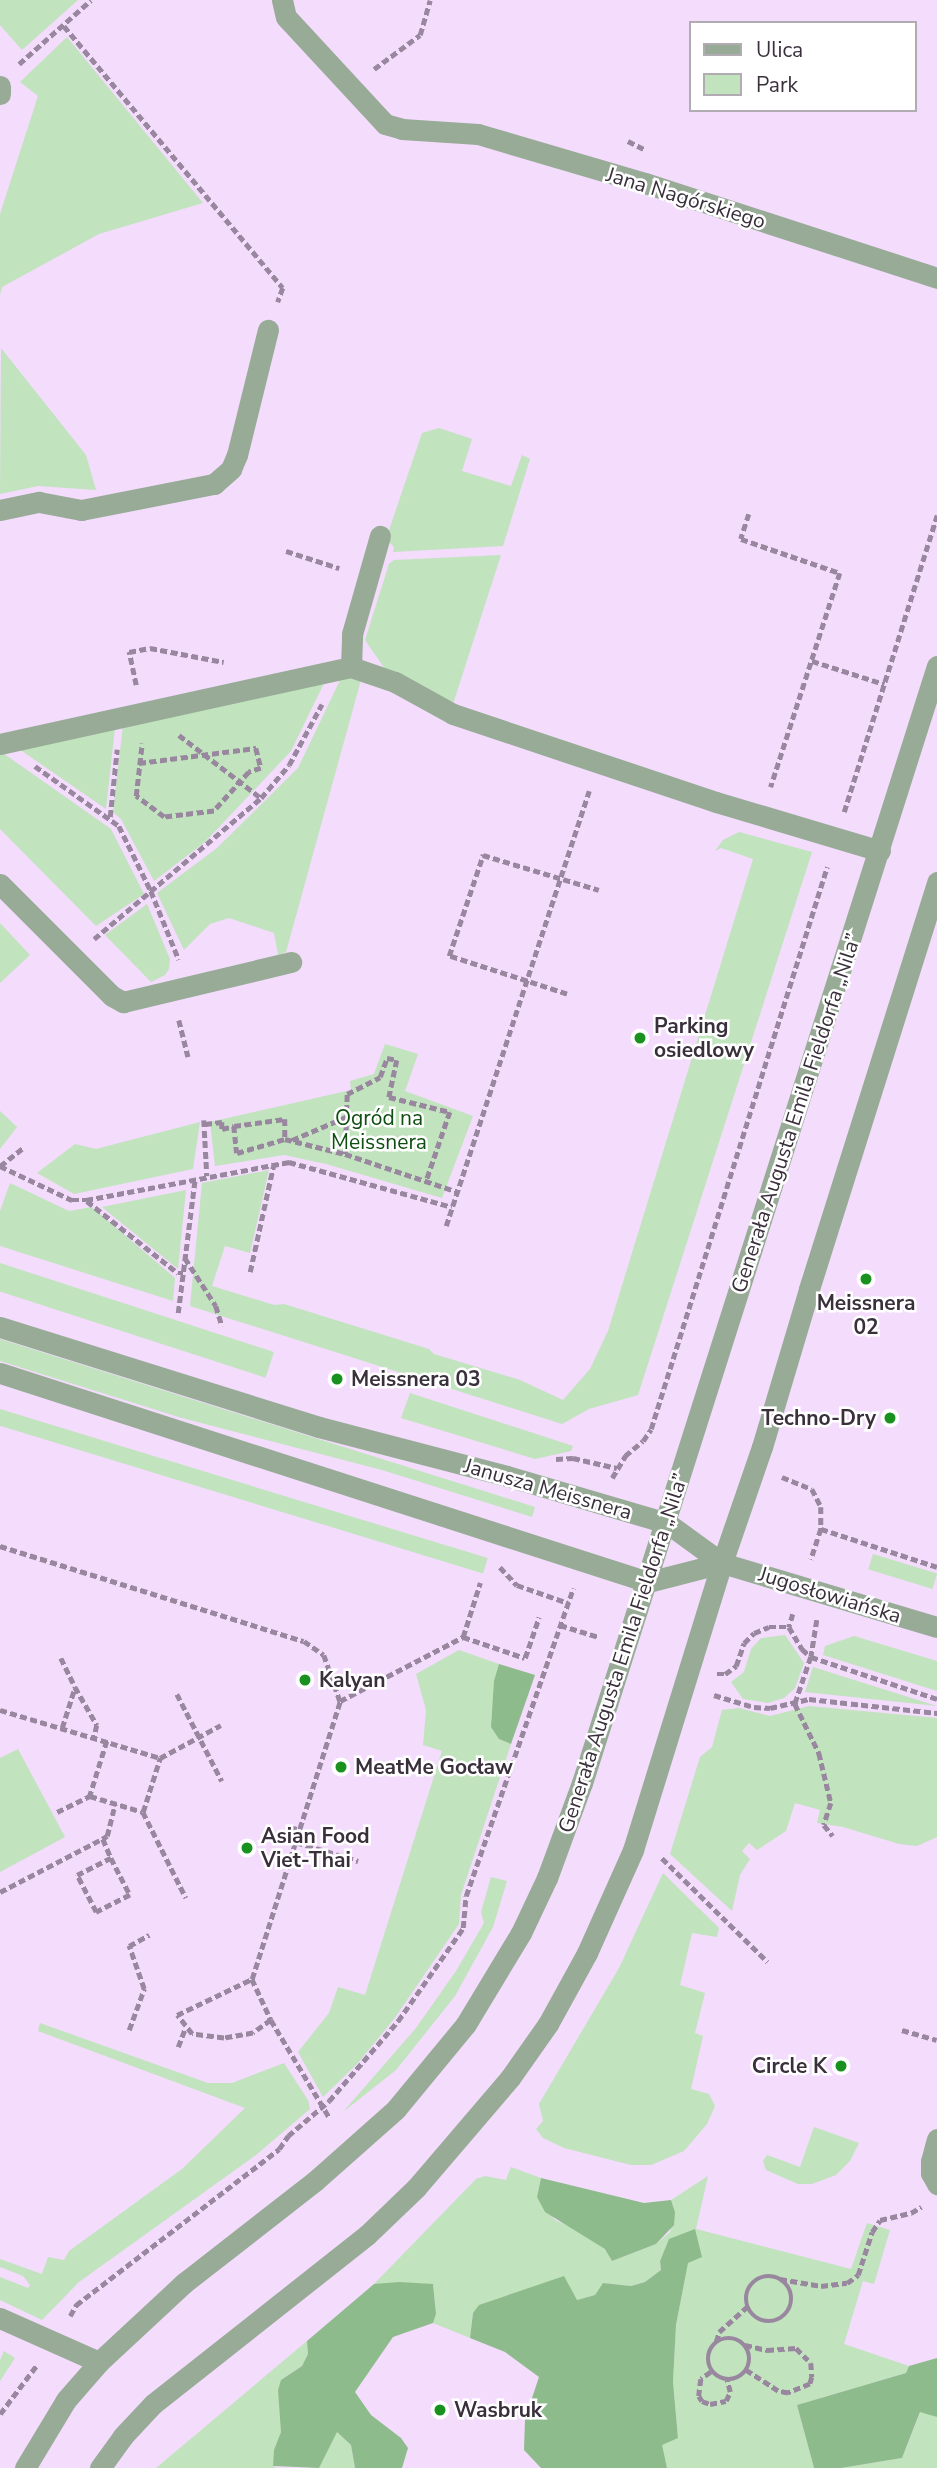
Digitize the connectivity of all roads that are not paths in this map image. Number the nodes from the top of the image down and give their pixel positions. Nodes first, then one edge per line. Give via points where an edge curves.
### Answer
1 (282, 0) edge
2 (5, 79) edge
3 (0, 93) edge
4 (937, 278) edge
5 (268, 330) road end
6 (0, 510) edge
7 (380, 536) dead end
8 (937, 666) edge
9 (347, 667) junction
10 (3, 743) edge
11 (880, 851) junction
12 (937, 882) edge
13 (0, 884) edge
14 (291, 962) dead end
15 (0, 1327) edge
16 (0, 1373) edge
17 (667, 1523) junction
18 (722, 1563) junction
19 (648, 1582) junction
20 (937, 1627) edge
21 (937, 2139) edge
22 (933, 2193) edge
23 (0, 2318) edge
24 (99, 2362) junction
25 (25, 2468) edge
26 (100, 2468) edge

1 - 4 street, Jana Nagórskiego via 286,17 386,124 478,134
2 - 3 street
5 - 6 street via 237,455 231,469 214,484 80,510 39,502
7 - 9 street
8 - 11 street, Generała Augusta Emila Fieldorfa „Nila”
9 - 10 street
9 - 11 street via 374,673 453,714
11 - 17 street, Generała Augusta Emila Fieldorfa „Nila”
12 - 18 street
13 - 14 street via 123,1002
15 - 17 street, Janusza Meissnera via 306,1423
16 - 19 street
17 - 18 street, Janusza Meissnera
17 - 19 street, Generała Augusta Emila Fieldorfa „Nila”
18 - 19 street
18 - 20 street, Jugosłowiańska
18 - 26 street via 633,1850 587,1953 548,2024 510,2078 416,2188 367,2235 153,2404
19 - 24 street, Generała Augusta Emila Fieldorfa „Nila” via 547,1878 521,1933 466,2024 396,2109 315,2181 184,2283
21 - 22 street via 931,2161
23 - 24 street
24 - 25 street, Generała Augusta Emila Fieldorfa „Nila” via 66,2400

